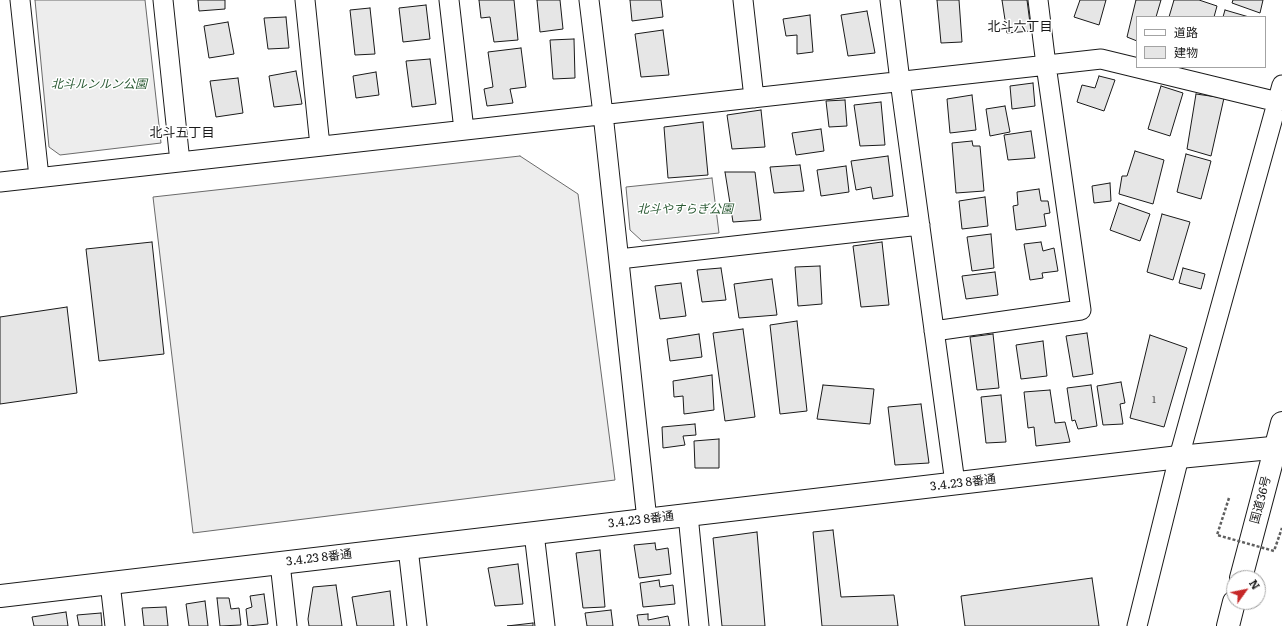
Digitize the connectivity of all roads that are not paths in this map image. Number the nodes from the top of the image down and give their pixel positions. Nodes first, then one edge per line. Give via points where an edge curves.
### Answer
1 (20, 0) edge
2 (163, 0) edge
3 (305, 0) edge
4 (449, 0) edge
5 (589, 0) edge
6 (743, 0) edge
7 (890, 0) edge
8 (1038, 0) edge
9 (1046, 65) junction
10 (1136, 66) edge
11 (1148, 68) edge
12 (900, 81) junction
13 (1280, 93) edge
14 (754, 98) junction
15 (603, 114) junction
16 (464, 130) junction
17 (320, 146) junction
18 (180, 162) junction
19 (39, 177) junction
20 (0, 182) edge
21 (920, 226) junction
22 (619, 259) junction
23 (934, 332) junction
24 (1282, 423) edge
25 (1278, 448) edge
26 (1179, 457) junction
27 (955, 484) junction
28 (688, 515) junction
29 (647, 520) junction
30 (534, 533) junction
31 (408, 548) junction
32 (280, 563) junction
33 (1242, 570) edge
34 (110, 583) junction
35 (0, 596) edge
36 (1232, 610) edge
37 (115, 626) edge
38 (287, 626) edge
39 (417, 626) edge
40 (545, 626) edge
41 (699, 626) edge
42 (1138, 626) edge
43 (1228, 626) edge

1 - 19 street
2 - 18 street
3 - 17 street
4 - 16 street
5 - 15 street
6 - 14 street
7 - 12 street
8 - 9 street
9 - 10 street via 1101,59
9 - 12 street
9 - 23 street via 1081,310
11 - 13 street
12 - 14 street
12 - 21 street
13 - 26 street
14 - 15 street
15 - 16 street
15 - 22 street
16 - 17 street
17 - 18 street
18 - 19 street
19 - 20 street
21 - 22 street
21 - 23 street
22 - 29 street
23 - 27 street
24 - 25 main road, 国道36号
25 - 26 main road, 3.4.23 8番通
25 - 33 main road, 国道36号
26 - 27 main road, 3.4.23 8番通
26 - 42 street
27 - 28 main road, 3.4.23 8番通
28 - 29 main road, 3.4.23 8番通
28 - 41 street
29 - 30 main road, 3.4.23 8番通
30 - 31 main road, 3.4.23 8番通
30 - 40 street
31 - 32 main road, 3.4.23 8番通
31 - 39 street
32 - 34 main road, 3.4.23 8番通
32 - 38 street
34 - 35 main road, 3.4.23 8番通
34 - 37 street
36 - 43 main road

